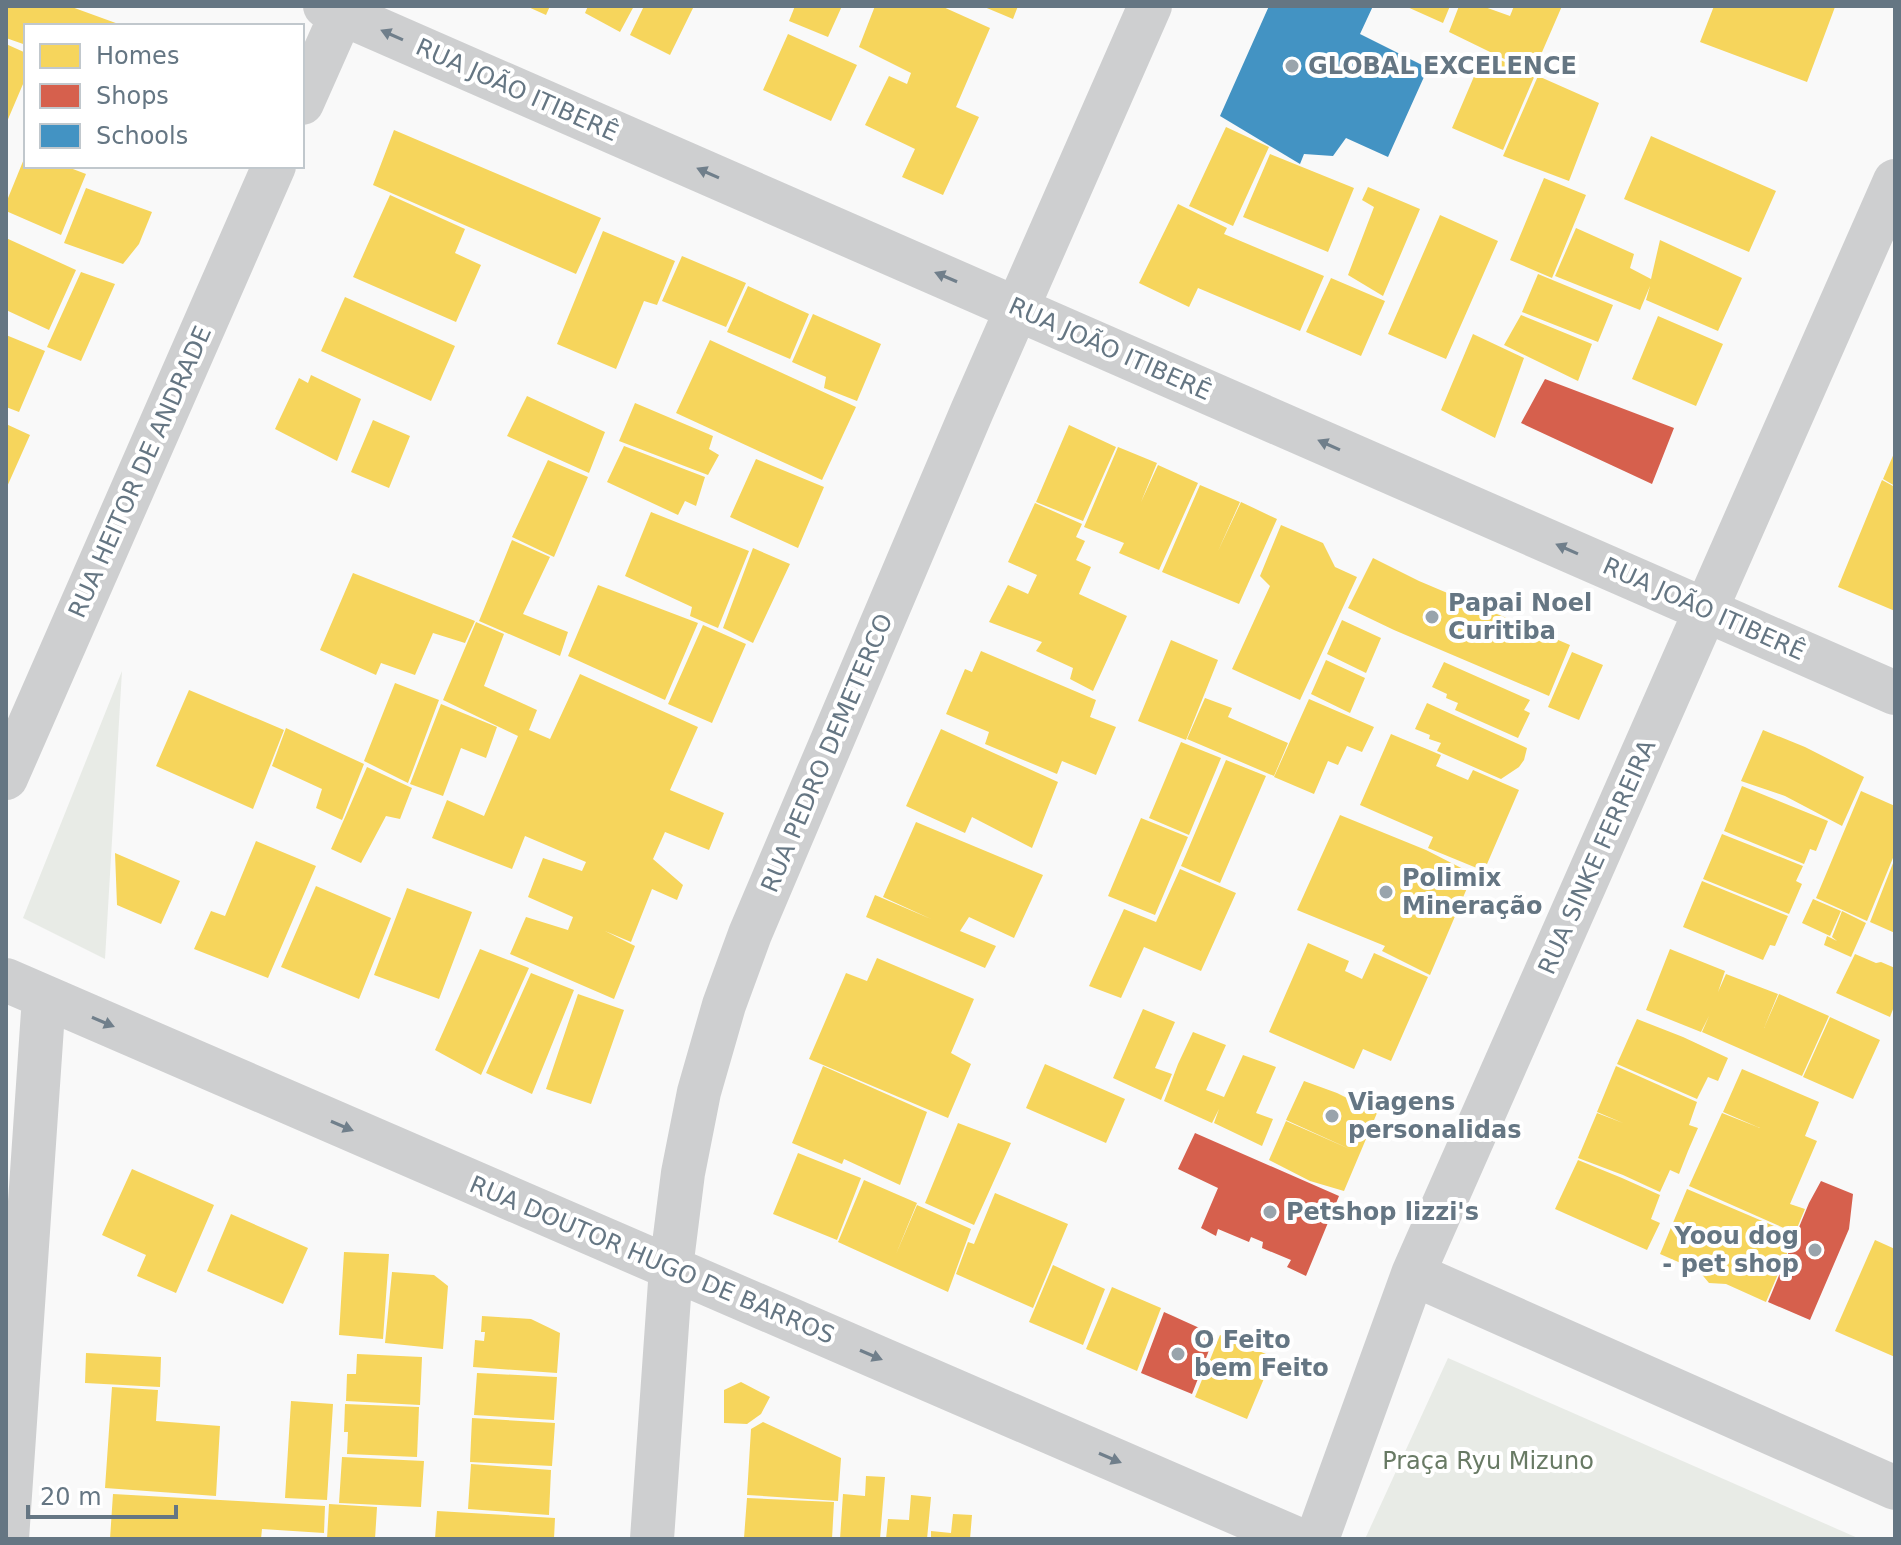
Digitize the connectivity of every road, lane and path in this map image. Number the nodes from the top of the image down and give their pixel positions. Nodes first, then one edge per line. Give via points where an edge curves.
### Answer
1 (1150, 6) edge
2 (337, 8) edge
3 (304, 98) edge
4 (273, 168) edge
5 (1895, 181) edge
6 (1017, 309) junction
7 (1706, 610) junction
8 (1895, 693) edge
9 (6, 778) edge
10 (25, 988) edge
11 (671, 1268) junction
12 (1413, 1274) junction
13 (1895, 1488) edge
14 (7, 1539) edge
15 (652, 1539) edge
16 (1297, 1539) edge
17 (1317, 1539) edge

1 - 6 street, RUA PEDRO DEMETERCO
2 - 3 street
6 -> 2 street, RUA JOÃO ITIBERÊ
4 - 9 street, RUA HEITOR DE ANDRADE
5 - 7 street, RUA SINKE FERREIRA
7 -> 6 street, RUA JOÃO ITIBERÊ
6 - 11 street, RUA PEDRO DEMETERCO via 724,1005 699,1092
7 - 8 street, RUA JOÃO ITIBERÊ
7 - 12 street, RUA SINKE FERREIRA
10 -> 11 street, RUA DOUTOR HUGO DE BARROS
10 - 14 street
11 - 15 street, RUA PEDRO DEMETERCO
11 -> 16 street, RUA DOUTOR HUGO DE BARROS
12 - 13 street
12 - 17 street, RUA SINKE FERREIRA

